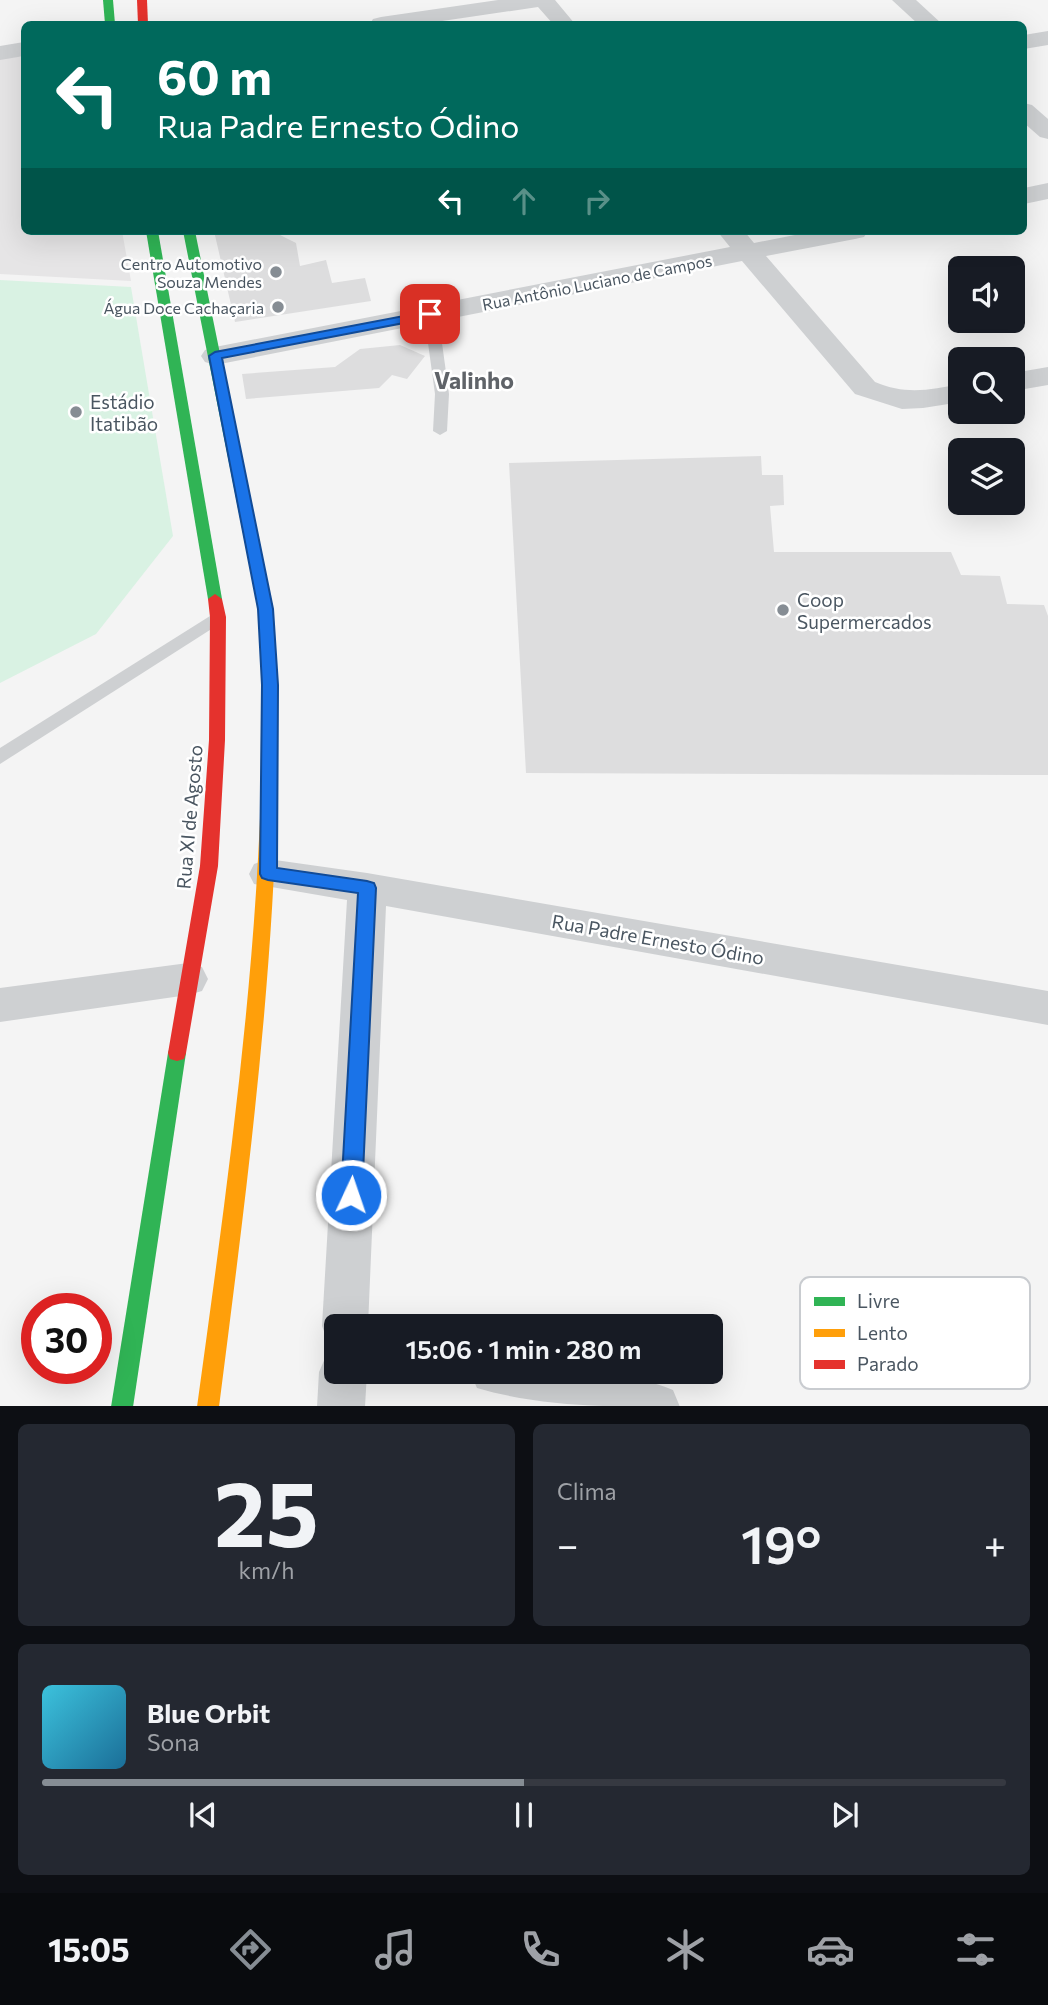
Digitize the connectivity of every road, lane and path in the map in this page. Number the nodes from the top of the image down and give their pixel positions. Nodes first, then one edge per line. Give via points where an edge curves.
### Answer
1 (108, 0) edge
2 (142, 0) edge
3 (543, 0) edge
4 (902, 0) edge
5 (110, 21) edge
6 (143, 21) edge
7 (401, 21) edge
8 (561, 21) edge
9 (927, 21) edge
10 (1048, 38) edge
11 (1027, 42) edge
12 (21, 50) edge
13 (0, 53) edge
14 (1027, 113) edge
15 (1048, 132) edge
16 (1048, 191) edge
17 (1027, 195) edge
18 (153, 235) edge
19 (190, 235) edge
20 (733, 235) edge
21 (835, 235) edge
22 (747, 253) junction
23 (165, 303) junction
24 (430, 314) junction
25 (215, 356) junction
26 (1048, 376) edge
27 (1025, 381) edge
28 (948, 395) edge
29 (440, 431) dead end
30 (237, 464) junction
31 (218, 617) junction
32 (0, 757) edge
33 (268, 874) junction
34 (367, 888) junction
35 (188, 979) junction
36 (0, 1005) edge
37 (1048, 1008) edge
38 (346, 1314) edge
39 (342, 1384) edge
40 (552, 1384) edge
41 (122, 1406) edge
42 (208, 1406) edge
43 (341, 1406) edge
44 (656, 1406) edge

1 - 5 main road
2 - 6 main road
3 - 7 street
3 - 8 street
4 - 9 street
10 - 11 street
12 - 13 street
14 - 15 street
16 - 17 street
18 - 23 main road, Rua XI de Agosto
19 - 25 main road
20 - 22 street
21 - 22 street, Rua Antônio Luciano de Campos
22 - 24 street, Rua Antônio Luciano de Campos
22 - 28 street via 865,388 887,399 914,401
23 - 30 main road via 181,343 201,454 214,462
23 - 31 main road, Rua XI de Agosto
24 - 25 street, Rua Antônio Luciano de Campos
24 - 29 lane via 442,394
25 - 30 main road
26 - 27 street
30 - 33 main road via 265,609 270,685
31 - 32 lane
31 - 35 main road, Rua XI de Agosto via 209,866
33 - 34 street, Rua Padre Ernesto Ódino
33 - 42 main road via 257,1029
34 - 37 street, Rua Padre Ernesto Ódino
34 - 38 street
35 - 36 street
35 - 41 main road, Rua XI de Agosto
39 - 43 street
40 - 44 street

